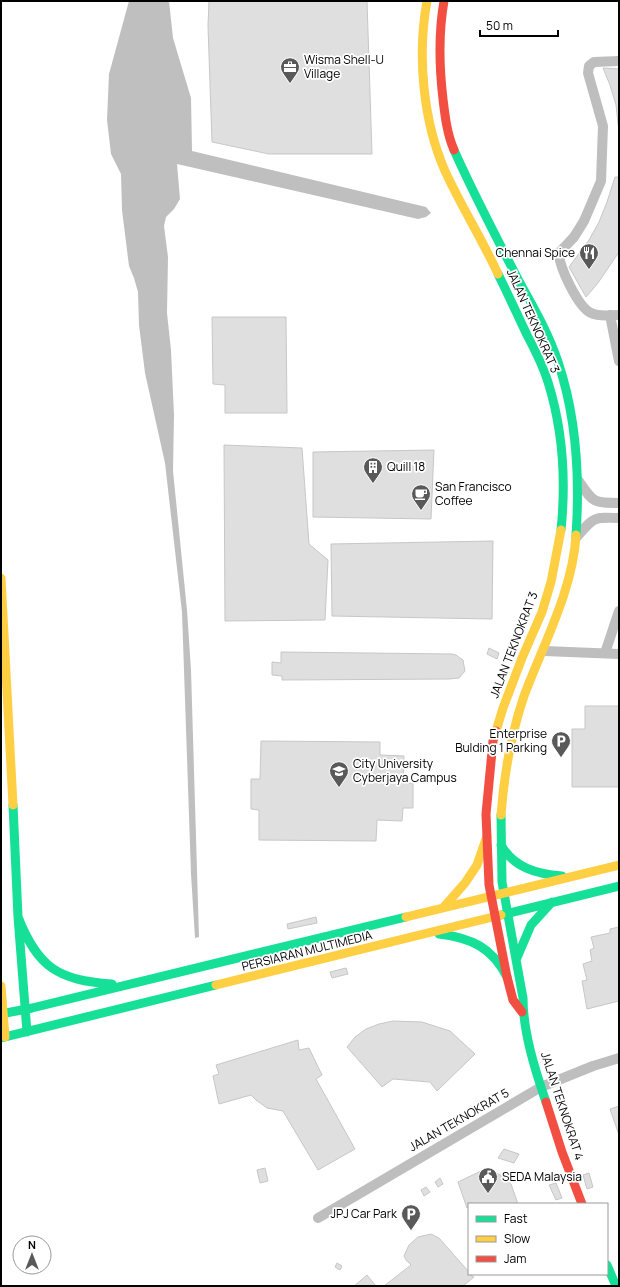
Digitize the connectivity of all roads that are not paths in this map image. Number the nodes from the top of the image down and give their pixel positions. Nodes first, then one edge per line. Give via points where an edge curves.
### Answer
1 (427, 1) edge
2 (444, 1) edge
3 (619, 61) edge
4 (614, 315) edge
5 (619, 361) edge
6 (578, 480) junction
7 (619, 503) edge
8 (619, 518) edge
9 (576, 538) junction
10 (1, 578) edge
11 (619, 611) edge
12 (544, 651) junction
13 (605, 653) junction
14 (619, 654) edge
15 (487, 836) junction
16 (501, 846) junction
17 (619, 866) edge
18 (572, 877) junction
19 (619, 886) edge
20 (504, 894) junction
21 (491, 897) junction
22 (552, 902) junction
23 (443, 908) junction
24 (508, 913) junction
25 (18, 916) junction
26 (495, 917) junction
27 (427, 933) junction
28 (516, 960) junction
29 (507, 977) junction
30 (131, 984) junction
31 (1, 986) edge
32 (26, 1010) junction
33 (2, 1014) edge
34 (523, 1014) junction
35 (27, 1032) junction
36 (3, 1037) edge
37 (619, 1058) edge
38 (541, 1088) junction
39 (582, 1203) edge
40 (318, 1218) dead end
41 (608, 1267) edge
42 (616, 1286) edge

1 - 15 main road, JALAN TEKNOKRAT 3 via 421,52 426,99 439,156 541,364 559,430 564,476 561,533 551,582 493,741 488,784
2 - 6 main road, JALAN TEKNOKRAT 3 via 440,22 439,66 446,123 471,189 546,332 558,361 575,430
3 - 4 street via 594,62 589,66 588,73 603,126 601,181 584,222 559,254 575,296 584,308 597,315
4 - 5 street
6 - 7 street via 596,502
6 - 9 main road, JALAN TEKNOKRAT 3
8 - 9 street via 596,518 588,523
9 - 12 main road, JALAN TEKNOKRAT 3 via 563,598
10 - 25 main road
11 - 13 street
12 - 13 street
12 - 16 main road, JALAN TEKNOKRAT 3 via 524,697 512,739 503,788
13 - 14 street
15 - 21 main road, JALAN TEKNOKRAT 3
15 - 23 main road via 477,865
16 - 18 main road via 512,861 526,868 552,876
16 - 20 main road, JALAN TEKNOKRAT 3
17 - 18 main road, PERSIARAN MULTIMEDIA
18 - 20 main road, PERSIARAN MULTIMEDIA
19 - 22 main road, PERSIARAN MULTIMEDIA
20 - 21 main road, PERSIARAN MULTIMEDIA
20 - 24 main road, JALAN TEKNOKRAT 4
21 - 23 main road, PERSIARAN MULTIMEDIA
21 - 26 main road, JALAN TEKNOKRAT 3
22 - 24 main road, PERSIARAN MULTIMEDIA
22 - 28 main road via 528,930
23 - 30 main road, PERSIARAN MULTIMEDIA
24 - 26 main road, PERSIARAN MULTIMEDIA
24 - 28 main road, JALAN TEKNOKRAT 4
25 - 30 main road via 31,946 50,968 65,977 80,981
25 - 32 main road
26 - 27 main road, PERSIARAN MULTIMEDIA
26 - 29 main road, JALAN TEKNOKRAT 4
27 - 29 main road via 452,935 478,944 497,958
27 - 35 main road, PERSIARAN MULTIMEDIA
28 - 34 main road, JALAN TEKNOKRAT 4 via 523,998
29 - 34 main road, JALAN TEKNOKRAT 4 via 514,1000
30 - 32 main road, PERSIARAN MULTIMEDIA
31 - 33 main road
32 - 33 main road, PERSIARAN MULTIMEDIA
32 - 35 main road
33 - 36 main road
34 - 38 main road, JALAN TEKNOKRAT 4
35 - 36 main road, PERSIARAN MULTIMEDIA
37 - 38 street, JALAN TEKNOKRAT 5
38 - 39 main road, JALAN TEKNOKRAT 4
38 - 40 street, JALAN TEKNOKRAT 5
41 - 42 main road

